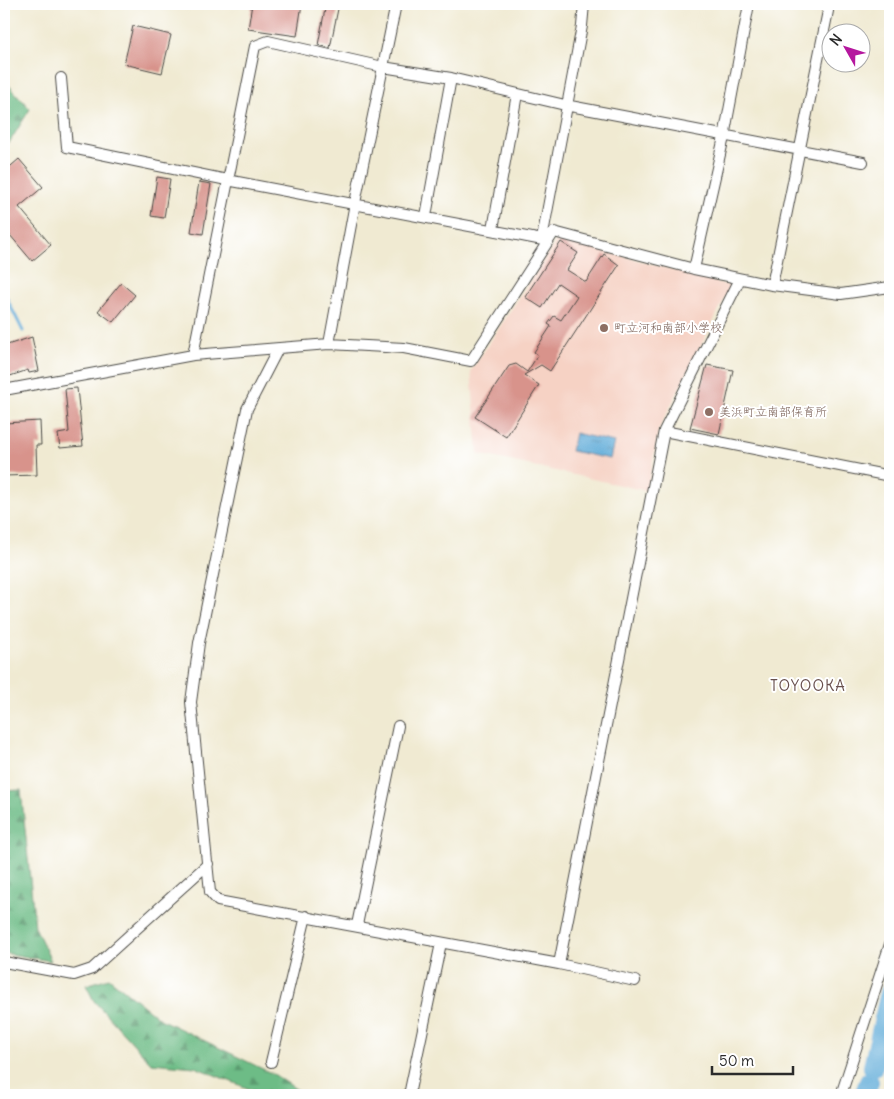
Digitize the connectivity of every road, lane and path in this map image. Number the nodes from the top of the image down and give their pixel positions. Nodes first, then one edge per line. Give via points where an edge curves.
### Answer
1 (396, 4) edge
2 (584, 4) edge
3 (749, 4) edge
4 (828, 11) dead end
5 (383, 67) junction
6 (61, 78) dead end
7 (451, 78) junction
8 (517, 94) junction
9 (565, 105) junction
10 (724, 137) junction
11 (799, 151) junction
12 (863, 162) dead end
13 (227, 180) junction
14 (355, 203) junction
15 (426, 216) junction
16 (493, 229) junction
17 (545, 240) junction
18 (694, 269) junction
19 (740, 279) junction
20 (772, 285) junction
21 (890, 286) edge
22 (329, 344) junction
23 (278, 349) junction
24 (193, 355) junction
25 (4, 390) edge
26 (664, 431) junction
27 (890, 476) edge
28 (398, 726) dead end
29 (208, 864) junction
30 (306, 916) junction
31 (357, 926) junction
32 (441, 943) junction
33 (890, 944) edge
34 (4, 962) edge
35 (559, 964) junction
36 (635, 981) dead end
37 (271, 1062) dead end
38 (409, 1095) edge
39 (841, 1095) edge

1 - 5 street
2 - 9 street
3 - 10 street
4 - 11 street
5 - 7 street
5 - 13 street via 268,41 255,46
5 - 14 street
6 - 13 street via 67,147
7 - 8 street
7 - 15 street
8 - 9 street
8 - 16 street
9 - 10 street
9 - 17 street
10 - 11 street
10 - 18 street
11 - 12 street
11 - 20 street
13 - 14 street
13 - 24 street
14 - 15 street
14 - 22 street
15 - 16 street
16 - 17 street
17 - 18 street via 554,232
17 - 22 street via 471,361 404,348
18 - 19 street
19 - 20 street
19 - 26 street
20 - 21 street via 841,294
22 - 23 street
23 - 24 street
23 - 29 street via 247,409 190,702
24 - 25 street
26 - 27 street
26 - 35 street
28 - 31 street
29 - 30 street via 210,892 218,901
29 - 34 street via 92,969 74,975
30 - 31 street
30 - 37 street
31 - 32 street
32 - 35 street
32 - 38 street
33 - 39 street
35 - 36 street

